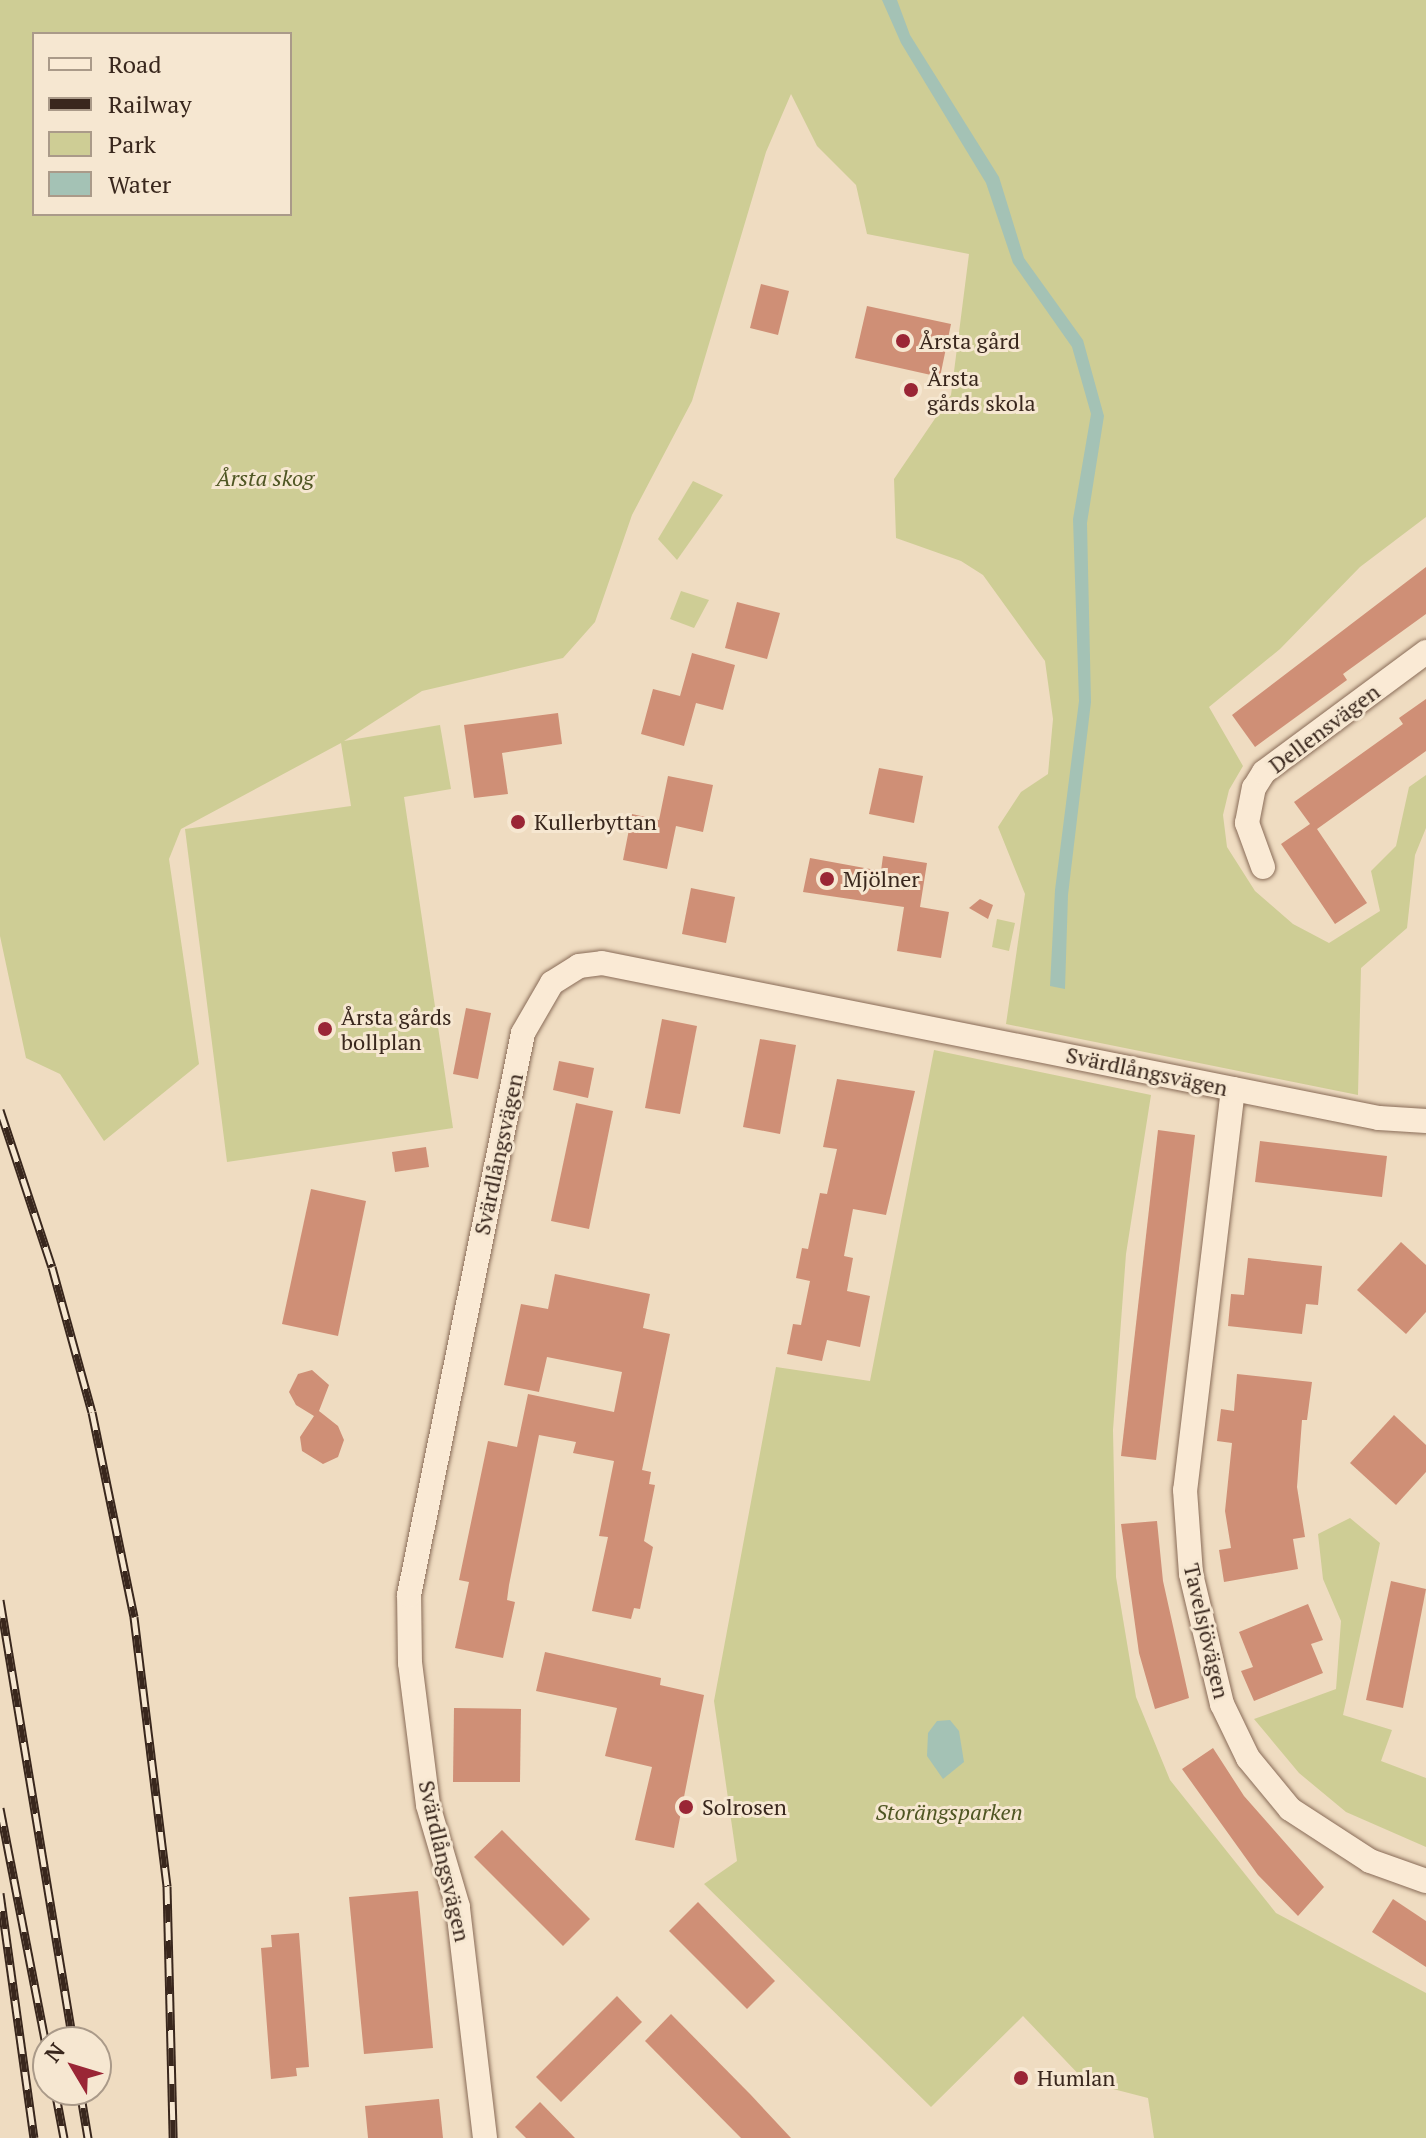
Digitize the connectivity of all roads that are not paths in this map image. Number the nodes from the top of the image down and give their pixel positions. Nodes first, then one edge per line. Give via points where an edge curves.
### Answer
1 (1426, 652) edge
2 (1263, 867) dead end
3 (1233, 1089) junction
4 (1426, 1121) edge
5 (1426, 1881) edge
6 (485, 2138) edge

1 - 2 street, Dellensvägen via 1264,772 1254,788 1247,823
3 - 4 street, Svärdlångsvägen via 1351,1113
3 - 5 street, Tavelsjövägen via 1185,1490 1191,1574 1222,1704 1248,1758 1290,1809 1370,1861
3 - 6 street, Svärdlångsvägen via 602,963 579,966 543,995 523,1033 409,1595 410,1663 428,1805 458,1907

